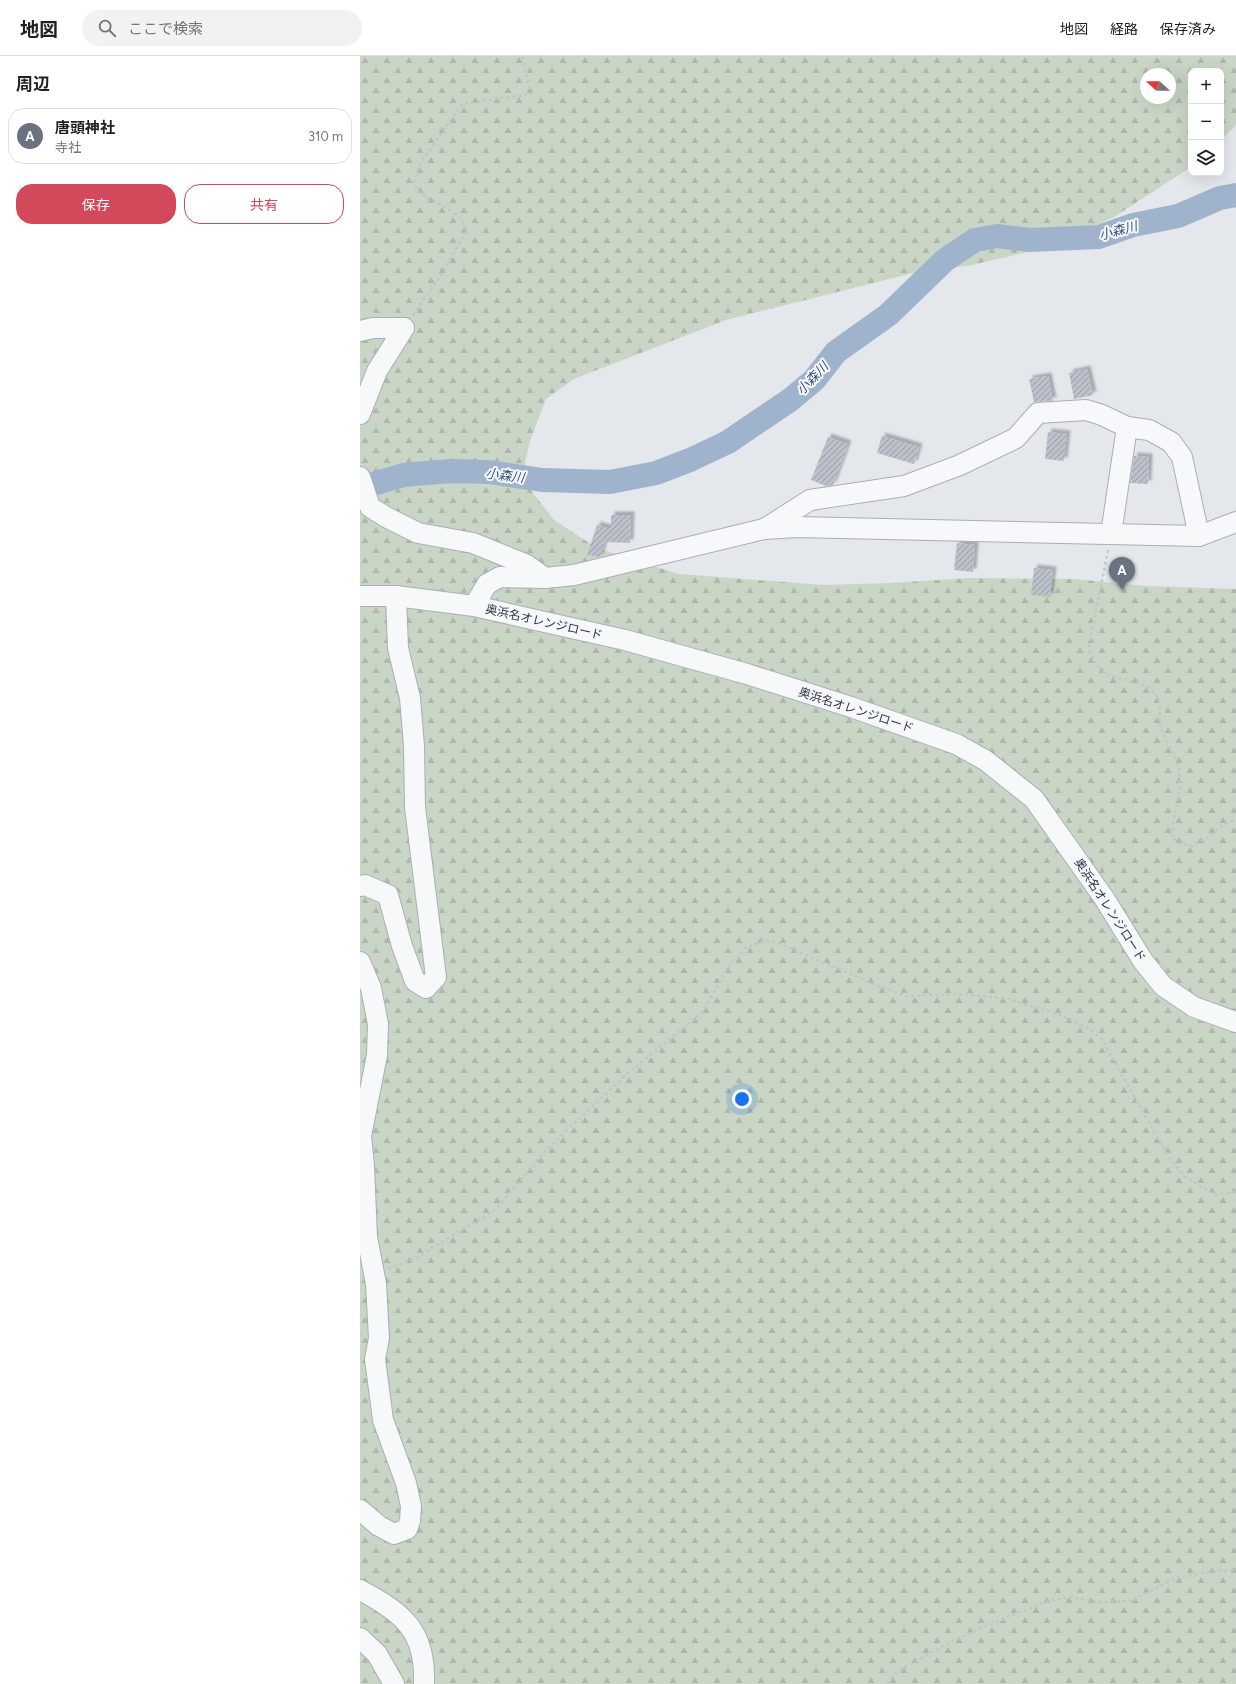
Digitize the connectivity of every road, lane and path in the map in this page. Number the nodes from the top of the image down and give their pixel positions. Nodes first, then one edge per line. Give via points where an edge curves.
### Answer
1 (522, 56) edge
2 (404, 328) junction
3 (360, 331) edge
4 (360, 414) edge
5 (1127, 427) junction
6 (360, 477) edge
7 (1236, 522) edge
8 (764, 529) junction
9 (1112, 534) junction
10 (1200, 536) junction
11 (545, 578) junction
12 (360, 596) edge
13 (396, 596) junction
14 (474, 606) junction
15 (1236, 819) edge
16 (360, 886) edge
17 (360, 962) edge
18 (1236, 1022) edge
19 (1236, 1192) edge
20 (374, 1274) junction
21 (360, 1510) edge
22 (1236, 1570) edge
23 (360, 1590) edge
24 (360, 1638) edge
25 (394, 1684) edge
26 (424, 1684) edge
27 (888, 1684) edge

1 - 2 path via 531,94 462,104 420,164 414,182 419,192 465,222 468,230 440,278
2 - 3 street via 372,328
2 - 4 street via 377,371
5 - 8 street via 1086,410 1038,413 1016,438 960,465 904,486 810,500
5 - 9 street
5 - 10 street via 1160,434 1171,442 1182,456
6 - 11 street via 370,507 386,517 418,533 479,545 527,565
7 - 10 street
8 - 9 street via 797,527
8 - 11 street via 590,572
9 - 10 street
9 - 15 path via 1089,646 1091,655 1098,668 1117,678 1147,688 1160,702 1160,724 1179,769 1180,793 1172,823 1172,837 1179,843 1190,846 1207,838 1218,827
11 - 14 street via 500,577 487,584
12 - 13 street, 奥浜名オレンジロード
13 - 14 street, 奥浜名オレンジロード
13 - 16 street via 398,648 410,698 415,807 436,977 426,988 415,981 388,895 365,885
14 - 18 street, 奥浜名オレンジロード via 625,640 747,674 851,707 961,747 984,760 1034,798 1104,898 1143,961 1163,986 1194,1006
17 - 20 street via 371,988 378,1024 377,1055 361,1136 367,1237
19 - 20 path via 1216,1194 1185,1178 1168,1156 1101,1038 1083,1025 1005,998 953,994 906,996 778,942 766,940 746,948 730,964 702,1013 627,1074 546,1150 496,1209 414,1258
20 - 21 street via 379,1338 375,1359 383,1420 406,1483 411,1506 410,1521 407,1529 394,1534 379,1526
22 - 27 path via 1175,1578 1132,1600 1097,1602 1072,1597 1052,1600 1007,1616 954,1640 895,1673
23 - 26 street via 395,1610 410,1626 420,1646 425,1665
24 - 25 street via 377,1654

